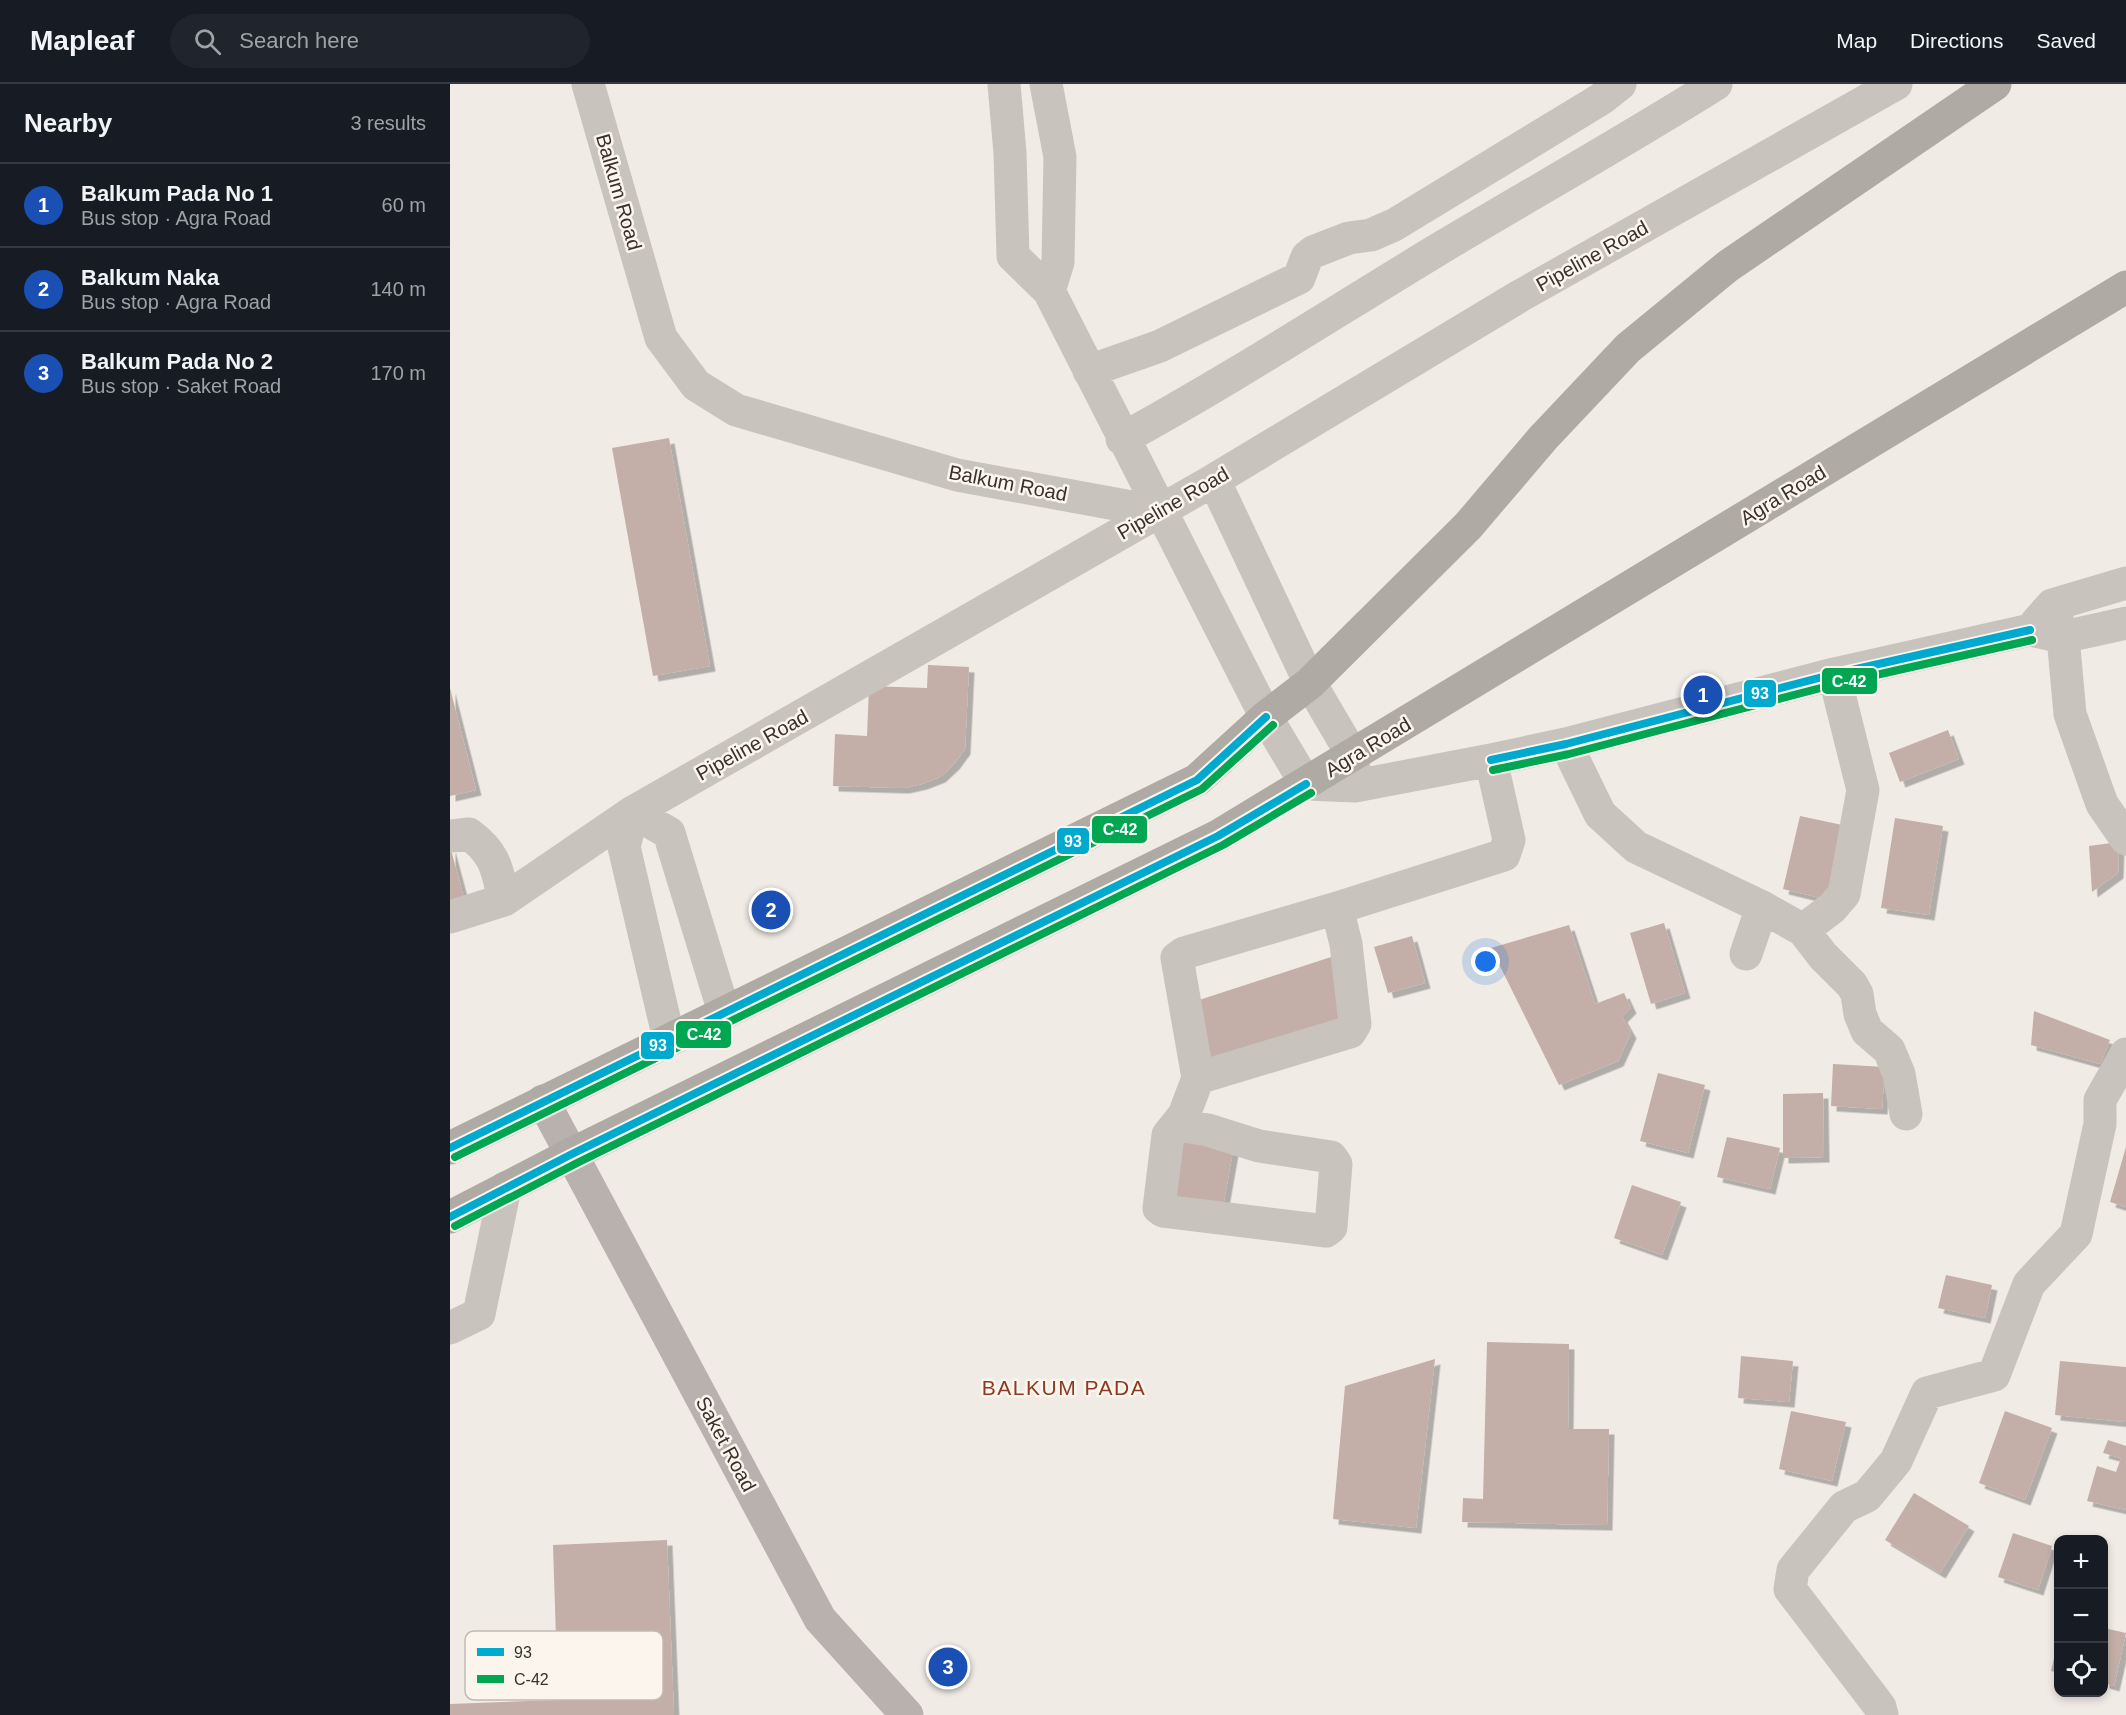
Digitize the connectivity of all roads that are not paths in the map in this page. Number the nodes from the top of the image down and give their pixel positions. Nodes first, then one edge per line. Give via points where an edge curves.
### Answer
1 (588, 84) edge
2 (1004, 84) edge
3 (1046, 84) edge
4 (1620, 84) edge
5 (1716, 84) edge
6 (1896, 84) edge
7 (1995, 84) edge
8 (1060, 181) junction
9 (1011, 182) junction
10 (2126, 287) edge
11 (1049, 291) junction
12 (1089, 371) junction
13 (1122, 439) junction
14 (1214, 480) junction
15 (1159, 512) junction
16 (2126, 583) edge
17 (2052, 604) junction
18 (2126, 623) edge
19 (2030, 630) junction
20 (2063, 637) junction
21 (1834, 675) junction
22 (1310, 683) junction
23 (1266, 717) junction
24 (1566, 744) junction
25 (1491, 760) junction
26 (1354, 771) junction
27 (1306, 784) junction
28 (633, 812) junction
29 (450, 836) edge
30 (2126, 839) edge
31 (504, 900) junction
32 (1762, 907) junction
33 (1337, 908) junction
34 (450, 917) edge
35 (1803, 930) junction
36 (1746, 954) dead end
37 (724, 1012) junction
38 (669, 1039) junction
39 (2126, 1054) edge
40 (1198, 1078) junction
41 (543, 1101) junction
42 (1906, 1114) dead end
43 (1178, 1125) junction
44 (450, 1148) edge
45 (572, 1154) junction
46 (505, 1188) junction
47 (450, 1216) edge
48 (450, 1328) edge
49 (907, 1715) edge
50 (1882, 1715) edge

1 - 15 street, Balkum Road via 661,338 696,385 736,410 957,475
2 - 9 street
3 - 8 street via 1060,157
4 - 12 street via 1394,225 1313,252 1299,278 1160,346
5 - 13 street via 1199,397
6 - 14 street, Pipeline Road via 1520,296
7 - 22 highway via 1728,267 1628,348 1543,438 1468,526
8 - 9 street
8 - 11 street via 1058,262
9 - 11 street via 1013,256
10 - 26 highway, Agra Road
11 - 12 street
12 - 13 street
13 - 15 street
14 - 15 street, Pipeline Road
14 - 22 street
15 - 23 street
15 - 28 street, Pipeline Road
16 - 17 street
17 - 19 street
17 - 20 street
18 - 20 street
19 - 20 street
19 - 21 street
20 - 30 street via 2070,714 2102,804
21 - 24 street
21 - 35 street via 1863,790 1844,894
22 - 23 highway
22 - 26 street
23 - 27 street
23 - 37 highway via 1197,780
24 - 25 street
24 - 32 street via 1600,814 1636,847
25 - 26 street
25 - 33 street via 1509,840 1504,855
26 - 27 highway, Agra Road
27 - 45 highway, Agra Road via 1207,842
28 - 31 street, Pipeline Road
28 - 37 street via 669,833
28 - 38 street via 624,847
29 - 31 street via 469,834 486,847 495,863
31 - 34 street, Pipeline Road
32 - 35 street
32 - 36 street
33 - 40 street via 1346,944 1355,1024 1350,1032
33 - 40 street via 1184,952 1177,958
35 - 42 street via 1852,986 1867,1031 1889,1050 1899,1074
37 - 38 highway
38 - 41 highway
39 - 50 street via 2100,1100 2100,1124 2076,1234 2029,1284 1994,1375 1927,1394 1896,1461 1867,1496 1844,1507 1793,1570 1790,1589 1880,1707
40 - 43 street
41 - 44 highway
41 - 45 main road, Saket Road
43 - 43 street via 1168,1135 1159,1208 1163,1211 1326,1231 1331,1227 1336,1164 1331,1157 1259,1146
45 - 46 highway, Agra Road
45 - 49 main road, Saket Road via 820,1619
46 - 47 highway, Agra Road
46 - 48 street via 478,1314

